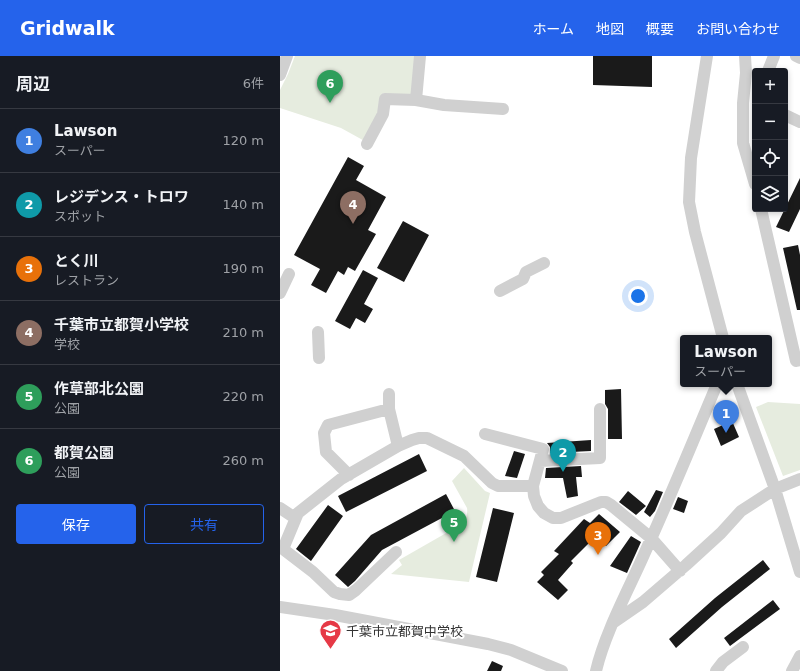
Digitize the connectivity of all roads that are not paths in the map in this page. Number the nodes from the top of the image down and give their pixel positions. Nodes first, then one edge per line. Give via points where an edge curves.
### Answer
1 (287, 56) edge
2 (420, 56) edge
3 (707, 56) edge
4 (745, 56) edge
5 (774, 56) edge
6 (796, 56) edge
7 (800, 58) edge
8 (769, 68) edge
9 (280, 75) edge
10 (416, 100) junction
11 (503, 109) dead end
12 (788, 116) edge
13 (800, 122) edge
14 (367, 144) dead end
15 (753, 176) edge
16 (762, 212) edge
17 (544, 264) dead end
18 (290, 274) dead end
19 (500, 291) dead end
20 (280, 293) edge
21 (318, 332) dead end
22 (722, 335) edge
23 (319, 358) dead end
24 (800, 360) edge
25 (716, 387) edge
26 (738, 387) edge
27 (389, 394) dead end
28 (389, 409) junction
29 (600, 409) dead end
30 (485, 434) dead end
31 (398, 446) junction
32 (540, 461) junction
33 (349, 476) junction
34 (800, 479) edge
35 (533, 486) junction
36 (775, 489) junction
37 (280, 508) edge
38 (295, 518) junction
39 (652, 538) junction
40 (396, 552) dead end
41 (680, 571) junction
42 (800, 572) edge
43 (280, 607) edge
44 (614, 623) junction
45 (743, 647) dead end
46 (800, 656) edge
47 (562, 671) edge
48 (596, 671) edge
49 (716, 671) edge
50 (792, 671) edge

1 - 9 street
2 - 10 street
3 - 22 street via 691,158 689,202
4 - 15 street via 743,143
5 - 8 street
6 - 7 street
10 - 11 street via 444,105
10 - 14 street via 385,98 383,114
12 - 13 street
16 - 24 street via 796,361
17 - 19 street via 526,272 523,279
18 - 20 street
21 - 23 street
25 - 39 street
26 - 36 street
27 - 28 street
28 - 31 street
28 - 33 street via 328,425 324,432 326,452
29 - 32 street via 600,458
30 - 32 street via 542,449
31 - 33 street
31 - 35 street via 419,438 427,438 464,456 498,486
32 - 35 street
33 - 38 street via 341,479
34 - 36 street
35 - 39 street via 538,506 554,518 561,518 606,502
36 - 41 street via 741,511
36 - 42 street
37 - 38 street
38 - 40 street via 283,549 334,592 349,595
39 - 41 street
39 - 44 street
41 - 44 street
43 - 47 street via 488,644 511,650
44 - 48 street
45 - 49 street via 723,662
46 - 50 street

